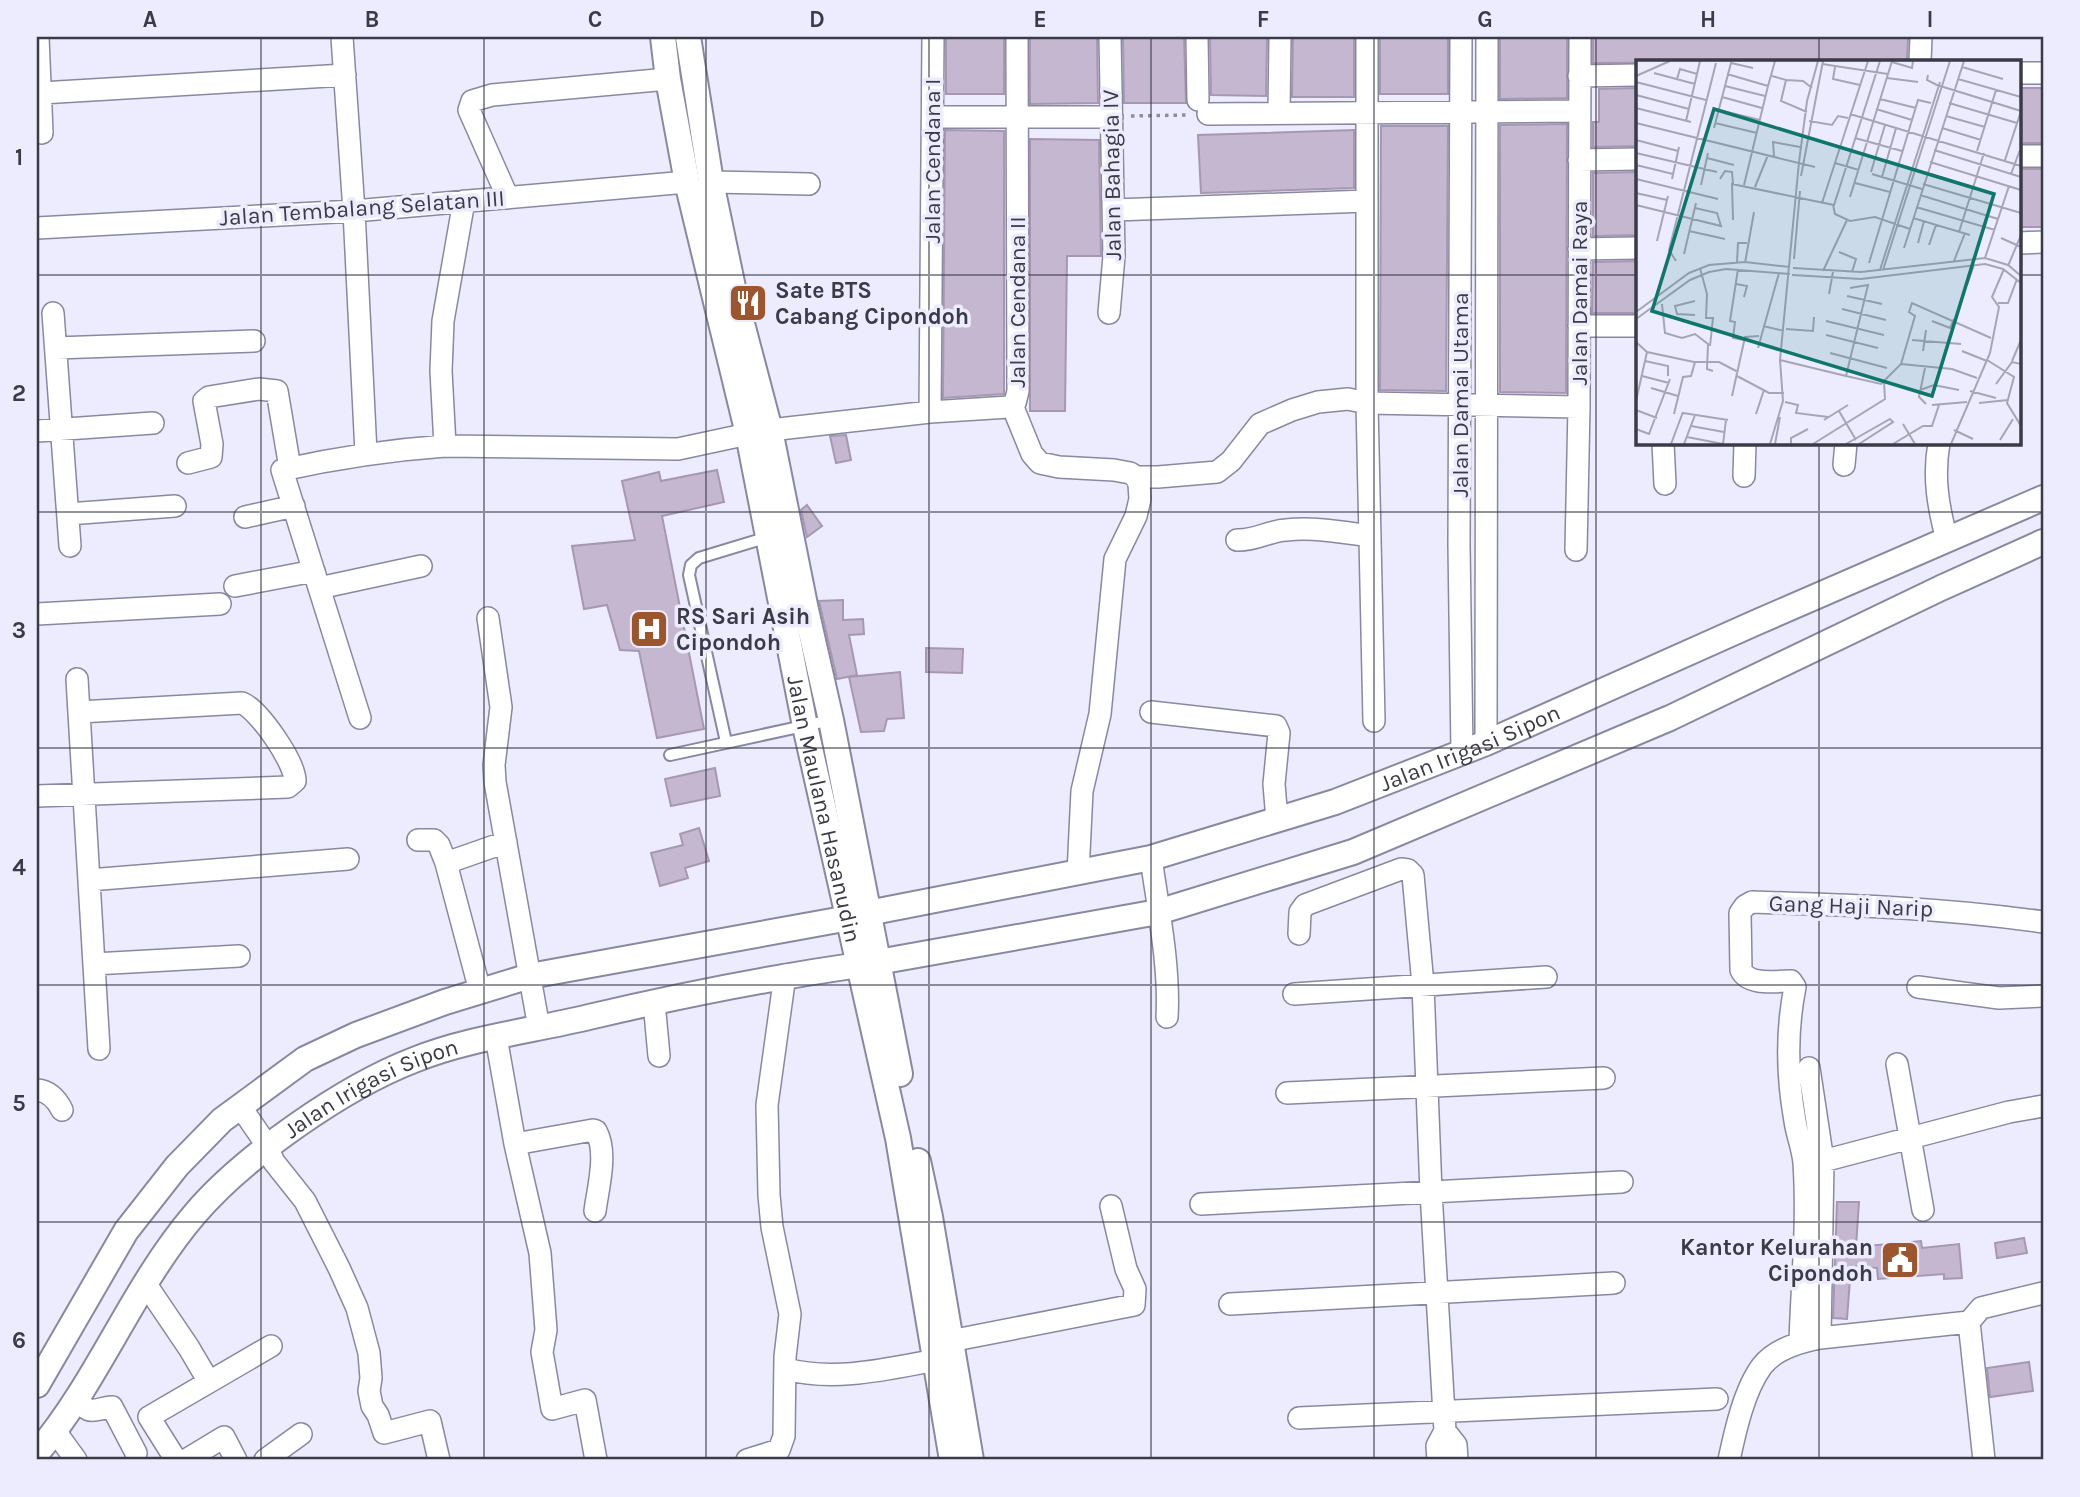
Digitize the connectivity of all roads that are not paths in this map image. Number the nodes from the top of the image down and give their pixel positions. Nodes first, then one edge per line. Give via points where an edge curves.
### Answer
1 (38, 37) edge
2 (342, 37) edge
3 (663, 37) edge
4 (688, 37) edge
5 (933, 37) edge
6 (1017, 37) edge
7 (1110, 37) edge
8 (1197, 37) edge
9 (1280, 37) edge
10 (1367, 37) edge
11 (1461, 37) edge
12 (1487, 37) edge
13 (1580, 37) edge
14 (1921, 37) edge
15 (1920, 60) edge
16 (2021, 73) edge
17 (2043, 73) edge
18 (345, 75) junction
19 (1636, 75) edge
20 (1579, 76) junction
21 (668, 79) junction
22 (41, 93) junction
23 (1487, 110) junction
24 (1461, 111) junction
25 (1578, 111) junction
26 (1367, 112) junction
27 (1279, 113) junction
28 (933, 117) junction
29 (1016, 117) junction
30 (1112, 117) junction
31 (41, 133) dead end
32 (2021, 156) edge
33 (2043, 156) edge
34 (1636, 159) edge
35 (1578, 160) junction
36 (699, 182) junction
37 (809, 184) dead end
38 (508, 198) junction
39 (464, 201) junction
40 (1367, 201) junction
41 (1114, 210) junction
42 (354, 211) junction
43 (37, 228) edge
44 (2021, 243) edge
45 (2043, 243) edge
46 (1636, 248) edge
47 (1579, 249) junction
48 (53, 313) dead end
49 (1109, 313) dead end
50 (1579, 326) junction
51 (1636, 326) edge
52 (254, 341) dead end
53 (56, 348) junction
54 (1367, 403) junction
55 (1460, 404) junction
56 (1012, 405) junction
57 (1486, 405) junction
58 (1579, 407) junction
59 (930, 412) junction
60 (153, 424) dead end
61 (62, 429) junction
62 (37, 431) edge
63 (745, 434) junction
64 (1663, 444) edge
65 (1745, 444) edge
66 (1846, 444) edge
67 (1939, 444) edge
68 (445, 446) junction
69 (366, 453) junction
70 (188, 463) dead end
71 (1844, 465) dead end
72 (290, 468) junction
73 (1744, 476) dead end
74 (1136, 477) junction
75 (1665, 484) dead end
76 (2043, 498) edge
77 (175, 506) dead end
78 (293, 506) junction
79 (68, 514) junction
80 (245, 517) dead end
81 (1992, 520) junction
82 (1370, 536) junction
83 (768, 537) junction
84 (1237, 540) dead end
85 (1947, 540) junction
86 (2043, 542) edge
87 (70, 546) dead end
88 (1576, 550) dead end
89 (2007, 559) junction
90 (421, 565) dead end
91 (316, 579) junction
92 (235, 586) dead end
93 (220, 604) dead end
94 (37, 614) edge
95 (488, 618) dead end
96 (806, 666) junction
97 (77, 679) dead end
98 (79, 712) junction
99 (1151, 712) dead end
100 (360, 718) dead end
101 (831, 720) junction
102 (1374, 721) dead end
103 (800, 727) junction
104 (726, 742) junction
105 (1486, 743) junction
106 (1462, 752) junction
107 (670, 755) dead end
108 (84, 793) junction
109 (37, 796) edge
110 (1277, 820) junction
111 (418, 840) dead end
112 (506, 842) junction
113 (348, 859) dead end
114 (1152, 861) junction
115 (446, 863) junction
116 (1078, 873) junction
117 (89, 880) junction
118 (1158, 909) junction
119 (854, 919) junction
120 (2043, 922) edge
121 (1299, 934) dead end
122 (239, 956) dead end
123 (864, 960) junction
124 (94, 964) junction
125 (794, 974) junction
126 (1546, 977) dead end
127 (530, 978) junction
128 (1423, 985) junction
129 (1918, 987) dead end
130 (480, 992) junction
131 (1294, 994) dead end
132 (2043, 996) edge
133 (654, 1002) junction
134 (1167, 1017) dead end
135 (539, 1025) junction
136 (496, 1037) junction
137 (99, 1049) dead end
138 (659, 1056) dead end
139 (1897, 1064) dead end
140 (1809, 1069) dead end
141 (1604, 1078) dead end
142 (1426, 1086) junction
143 (37, 1090) edge
144 (1287, 1093) dead end
145 (2043, 1106) edge
146 (62, 1110) dead end
147 (243, 1110) junction
148 (1910, 1138) junction
149 (515, 1144) junction
150 (266, 1145) junction
151 (1823, 1161) junction
152 (1622, 1182) dead end
153 (1431, 1192) junction
154 (1201, 1204) dead end
155 (1111, 1206) dead end
156 (1923, 1210) dead end
157 (594, 1211) dead end
158 (145, 1283) junction
159 (1614, 1283) dead end
160 (1437, 1293) junction
161 (2043, 1293) edge
162 (1230, 1304) dead end
163 (1969, 1322) junction
164 (1810, 1340) junction
165 (271, 1346) dead end
166 (936, 1354) junction
167 (786, 1368) junction
168 (209, 1382) junction
169 (37, 1385) edge
170 (78, 1398) junction
171 (1717, 1399) dead end
172 (1299, 1418) dead end
173 (1444, 1420) junction
174 (55, 1431) junction
175 (301, 1434) dead end
176 (37, 1453) edge
177 (136, 1453) dead end
178 (783, 1455) edge
179 (76, 1460) edge
180 (176, 1460) edge
181 (186, 1460) edge
182 (236, 1460) edge
183 (265, 1460) edge
184 (439, 1460) edge
185 (596, 1460) edge
186 (747, 1460) edge
187 (952, 1460) edge
188 (971, 1460) edge
189 (1438, 1460) edge
190 (1457, 1460) edge
191 (1730, 1460) edge
192 (1983, 1460) edge

1 - 22 street
2 - 18 street
3 - 21 street, Jalan Maulana Hasanudin
4 - 36 street, Jalan Maulana Hasanudin
5 - 28 street, Jalan Cendana I
6 - 29 street, Jalan Cendana II
7 - 30 street, Jalan Bahagia IV
8 - 27 street via 1201,109
9 - 27 street
10 - 26 street
11 - 24 street, Jalan Damai Utama
12 - 23 street, Jalan Damai Utama
13 - 20 street, Jalan Damai Raya
14 - 15 street
16 - 17 street
18 - 22 street
18 - 42 street
19 - 20 street
20 - 25 street, Jalan Damai Raya
21 - 36 street, Jalan Maulana Hasanudin
21 - 38 street via 492,95 472,101 469,110
22 - 31 street
23 - 24 street
23 - 25 street
23 - 57 street, Jalan Damai Utama
24 - 26 street
24 - 55 street, Jalan Damai Utama
25 - 35 street, Jalan Damai Raya
26 - 27 street
26 - 40 street
28 - 29 street
28 - 59 street, Jalan Cendana I
29 - 30 street
29 - 56 street, Jalan Cendana II via 1017,391
30 - 41 street, Jalan Bahagia IV
32 - 33 street
34 - 35 street
35 - 47 street, Jalan Damai Raya
36 - 37 street, Jalan Tembalang Selatan III
36 - 38 street, Jalan Tembalang Selatan III
36 - 63 street, Jalan Maulana Hasanudin
38 - 39 street, Jalan Tembalang Selatan III
39 - 42 street, Jalan Tembalang Selatan III
39 - 68 street via 443,321
40 - 41 street
40 - 54 street
41 - 49 street, Jalan Bahagia IV
42 - 43 street, Jalan Tembalang Selatan III
42 - 69 street
44 - 45 street
46 - 47 street
47 - 50 street, Jalan Damai Raya
48 - 53 street
50 - 51 street
50 - 58 street, Jalan Damai Raya
52 - 53 street
53 - 61 street
54 - 55 street
54 - 74 street via 1348,399 1318,402 1260,424 1217,472
54 - 82 street
55 - 57 street
55 - 106 street, Jalan Damai Utama
56 - 59 street, Jalan Cendana II
56 - 74 street via 1040,463 1114,470
57 - 58 street
57 - 105 street, Jalan Damai Utama
58 - 88 street, Jalan Damai Raya
59 - 63 street, Jalan Cendana II
60 - 61 street
61 - 62 street
61 - 79 street
63 - 68 street, Jalan Cendana II via 678,449
63 - 83 street, Jalan Maulana Hasanudin
63 - 96 street, Jalan Maulana Hasanudin
64 - 75 street
65 - 73 street
66 - 71 street
67 - 85 street via 1936,492
68 - 69 street, Jalan Cendana II
69 - 72 street, Jalan Cendana II
70 - 72 street via 211,457 204,401 259,389 277,391
72 - 78 street via 282,470
74 - 116 street via 1138,507 1115,559 1100,714 1082,791
76 - 81 street, Jalan Irigasi Sipon
77 - 79 street
78 - 80 street
78 - 91 street
79 - 87 street
81 - 85 street, Jalan Irigasi Sipon
81 - 89 street
82 - 84 street via 1284,530
82 - 102 street
83 - 96 street, Jalan Maulana Hasanudin
83 - 104 lane via 699,558 691,565 689,575
85 - 105 street, Jalan Irigasi Sipon
86 - 89 street, Jalan Irigasi Sipon
89 - 118 street, Jalan Irigasi Sipon via 1670,718 1353,852
90 - 91 street
91 - 92 street
91 - 100 street
93 - 94 street
95 - 112 street via 501,707 494,765
96 - 101 street, Jalan Maulana Hasanudin
96 - 103 street, Jalan Maulana Hasanudin
97 - 98 street
98 - 108 street
98 - 108 street via 242,703 261,718 295,774 288,787
99 - 110 street via 1276,726
101 - 103 lane
101 - 119 street, Jalan Maulana Hasanudin
103 - 104 lane
103 - 119 street, Jalan Maulana Hasanudin
104 - 107 lane
105 - 106 street, Jalan Irigasi Sipon
106 - 110 street, Jalan Irigasi Sipon
108 - 109 street
108 - 117 street
110 - 114 street, Jalan Irigasi Sipon
111 - 115 street via 433,840
112 - 115 street
112 - 127 street
113 - 117 street
114 - 116 street, Jalan Irigasi Sipon
114 - 118 street
115 - 130 street
116 - 119 street, Jalan Irigasi Sipon
117 - 124 street
118 - 123 street, Jalan Irigasi Sipon
118 - 134 street
119 - 123 street, Jalan Maulana Hasanudin
119 - 127 street, Jalan Irigasi Sipon
120 - 164 street, Gang Haji Narip via 1899,906 1748,904 1740,913 1745,978 1791,981 1795,987 1787,1048 1804,1159
121 - 128 street via 1305,905 1405,869 1414,878
122 - 124 street
123 - 125 street, Jalan Irigasi Sipon
123 - 166 street, Jalan Maulana Hasanudin
124 - 137 street
125 - 133 street, Jalan Irigasi Sipon
125 - 167 street via 766,1124 772,1227 790,1314
126 - 128 street
127 - 130 street, Jalan Irigasi Sipon
127 - 135 street
128 - 131 street
128 - 142 street
129 - 132 street via 1999,998
130 - 147 street, Jalan Irigasi Sipon via 356,1035 306,1059
133 - 135 street, Jalan Irigasi Sipon
133 - 138 street
135 - 136 street, Jalan Irigasi Sipon
136 - 149 street
136 - 150 street, Jalan Irigasi Sipon via 416,1059 375,1076
139 - 148 street
140 - 151 street
141 - 142 street
142 - 144 street
142 - 153 street
143 - 146 street via 57,1100
145 - 148 street
147 - 150 street
147 - 169 street, Jalan Irigasi Sipon via 222,1120 177,1166 126,1231
148 - 151 street
148 - 156 street
149 - 157 street via 596,1131 600,1158
149 - 185 street via 540,1253 546,1330 542,1352 552,1409 585,1400
150 - 158 street, Jalan Irigasi Sipon via 195,1214
150 - 184 street via 313,1216 357,1308 369,1353 372,1406 384,1433 430,1422
151 - 164 street
152 - 153 street
153 - 154 street
153 - 160 street
155 - 166 street via 1135,1289 1134,1305
158 - 168 street
158 - 170 street, Jalan Irigasi Sipon
159 - 160 street
160 - 162 street
160 - 173 street
161 - 163 street via 1981,1308
163 - 164 street
163 - 192 street
164 - 191 street via 1778,1353 1762,1366 1745,1400
165 - 168 street
166 - 167 street via 884,1370 825,1375
166 - 187 street, Jalan Maulana Hasanudin
166 - 188 street, Jalan Maulana Hasanudin
167 - 178 street
168 - 180 street via 149,1417
170 - 174 street, Jalan Irigasi Sipon
170 - 177 street via 85,1409 111,1407
171 - 173 street
172 - 173 street
173 - 189 street
173 - 190 street via 1456,1445
174 - 176 street, Jalan Irigasi Sipon
174 - 179 street
175 - 183 street
178 - 186 street
181 - 182 street via 224,1437

